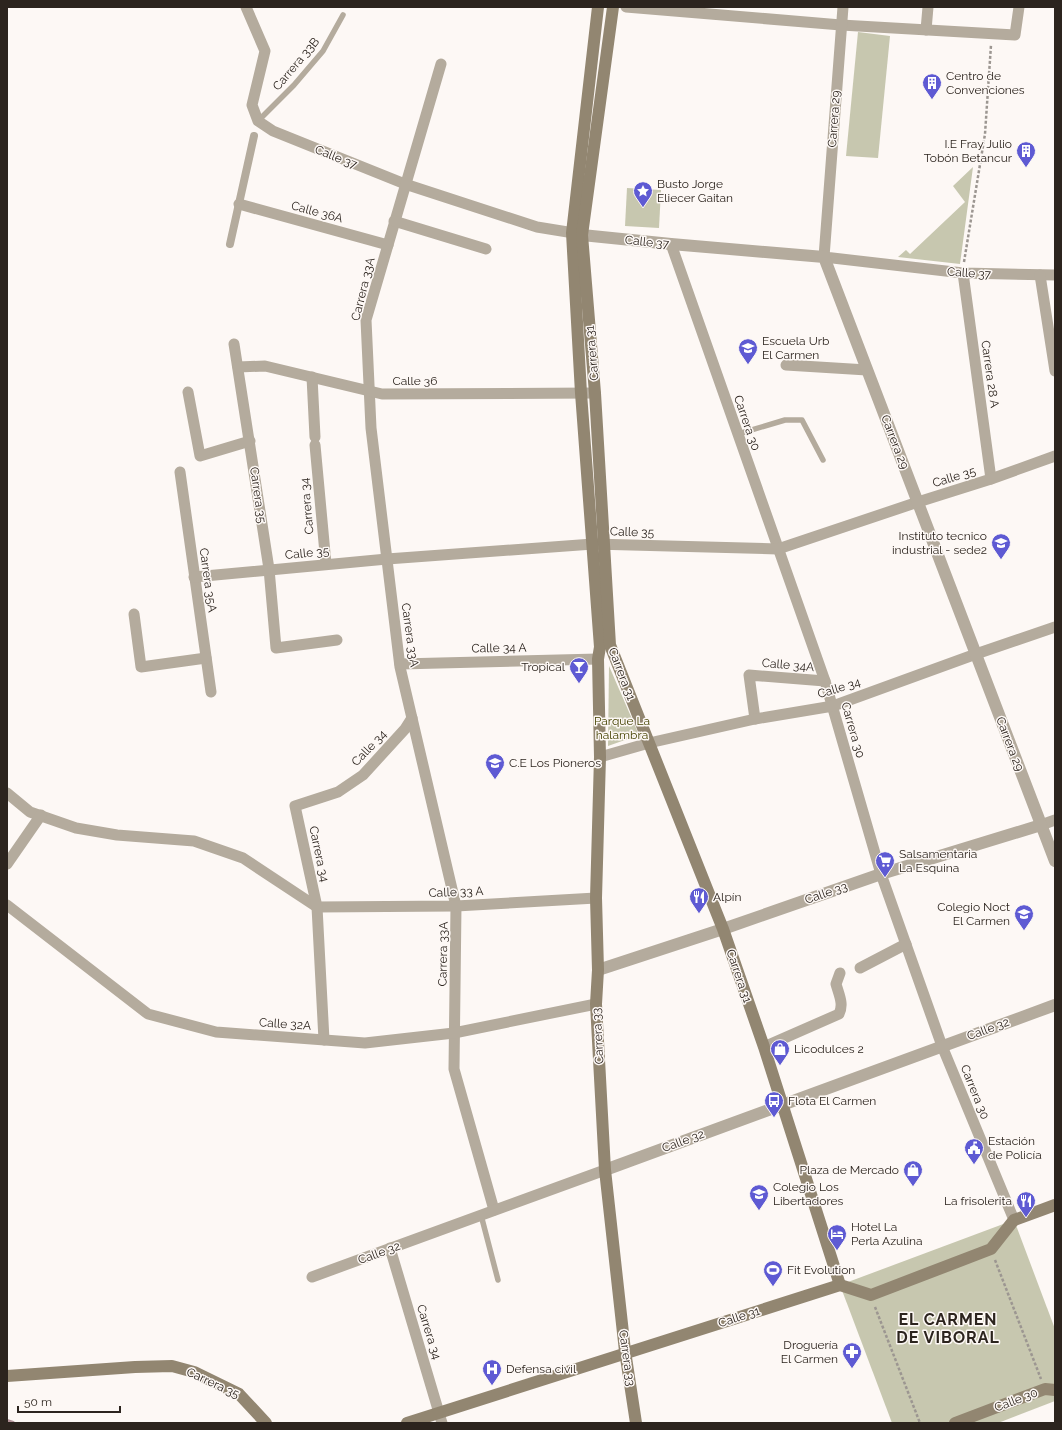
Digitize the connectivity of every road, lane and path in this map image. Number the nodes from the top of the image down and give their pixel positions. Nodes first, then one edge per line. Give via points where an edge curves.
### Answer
1 (246, 7) edge
2 (598, 7) edge
3 (613, 7) edge
4 (626, 7) edge
5 (843, 7) edge
6 (928, 7) edge
7 (1019, 7) edge
8 (343, 15) dead end
9 (841, 25) junction
10 (926, 30) junction
11 (992, 35) junction
12 (441, 64) dead end
13 (258, 121) junction
14 (254, 136) dead end
15 (405, 184) junction
16 (239, 204) junction
17 (394, 221) junction
18 (577, 234) junction
19 (230, 244) dead end
20 (671, 244) junction
21 (388, 245) junction
22 (486, 248) dead end
23 (824, 257) junction
24 (963, 273) junction
25 (1040, 275) junction
26 (1055, 275) edge
27 (234, 344) dead end
28 (786, 365) dead end
29 (238, 367) junction
30 (867, 370) junction
31 (1055, 371) edge
32 (312, 377) junction
33 (369, 391) junction
34 (188, 392) dead end
35 (581, 393) junction
36 (595, 393) junction
37 (737, 434) junction
38 (250, 441) junction
39 (1055, 456) edge
40 (823, 460) dead end
41 (180, 472) dead end
42 (991, 479) junction
43 (918, 502) junction
44 (598, 544) junction
45 (778, 549) junction
46 (387, 559) junction
47 (326, 564) junction
48 (269, 569) junction
49 (194, 576) junction
50 (134, 614) dead end
51 (1055, 627) edge
52 (337, 640) dead end
53 (600, 647) joint
54 (976, 654) junction
55 (206, 658) junction
56 (598, 659) junction
57 (400, 664) junction
58 (825, 681) junction
59 (211, 692) dead end
60 (832, 706) junction
61 (412, 718) junction
62 (755, 719) junction
63 (649, 743) junction
64 (600, 758) junction
65 (7, 793) edge
66 (295, 806) joint
67 (41, 816) junction
68 (1055, 820) edge
69 (1041, 825) junction
70 (1055, 861) edge
71 (7, 864) edge
72 (881, 874) junction
73 (596, 898) junction
74 (7, 905) edge
75 (456, 906) junction
76 (317, 908) junction
77 (723, 929) junction
78 (906, 944) junction
79 (860, 968) dead end
80 (598, 970) junction
81 (840, 973) dead end
82 (596, 1004) junction
83 (1055, 1005) edge
84 (454, 1033) junction
85 (324, 1040) junction
86 (942, 1046) junction
87 (764, 1047) junction
88 (782, 1105) junction
89 (605, 1170) junction
90 (1055, 1205) edge
91 (494, 1210) junction
92 (481, 1215) junction
93 (1014, 1220) junction
94 (390, 1248) junction
95 (991, 1250) junction
96 (312, 1277) dead end
97 (498, 1280) dead end
98 (840, 1285) junction
99 (871, 1295) junction
100 (626, 1354) junction
101 (9, 1373) edge
102 (1050, 1389) edge
103 (440, 1418) edge
104 (266, 1423) edge
105 (407, 1423) edge
106 (636, 1423) edge
107 (920, 1423) edge
108 (955, 1423) edge

1 - 13 street via 265,51 252,105
2 - 18 main road, Carrera 31
3 - 18 main road, Carrera 31
4 - 9 street
5 - 9 street, Carrera 29
6 - 10 street
7 - 11 street via 1015,35
8 - 13 lane, Carrera 33B via 323,51
9 - 10 street
9 - 23 street, Carrera 29
10 - 11 street
11 - 24 path via 985,134
12 - 15 street, Carrera 33A
13 - 15 street, Calle 37 via 273,131
14 - 16 street
15 - 17 street, Carrera 33A
15 - 18 street, Calle 37 via 537,227
16 - 19 street
16 - 21 street, Calle 36A
17 - 21 street, Carrera 33A
17 - 22 street
18 - 20 street, Calle 37
18 - 35 main road, Carrera 31
18 - 36 main road, Carrera 31
20 - 23 street, Calle 37
20 - 37 street, Carrera 30
21 - 33 street, Carrera 33A via 366,320
23 - 24 street, Calle 37
23 - 30 street, Carrera 29
24 - 25 street, Calle 37
24 - 42 street, Carrera 28 A
25 - 26 street, Calle 37
25 - 31 street
27 - 29 street, Carrera 35
28 - 30 street
29 - 32 street, Calle 36 via 265,366
29 - 38 street, Carrera 35
30 - 43 street, Carrera 29
32 - 33 street, Calle 36
32 - 47 street, Carrera 34 via 314,441
33 - 35 street, Calle 36 via 382,394
33 - 46 street, Carrera 33A
34 - 38 street via 200,456
35 - 36 street, Calle 36
35 - 44 main road, Carrera 31
36 - 44 main road, Carrera 31
37 - 40 lane via 785,420 802,420
37 - 45 street, Carrera 30
38 - 48 street, Carrera 35
39 - 42 street, Calle 35
41 - 49 street, Carrera 35A
42 - 43 street, Calle 35
43 - 45 street, Calle 35
43 - 54 street, Carrera 29
44 - 45 street, Calle 35
44 - 46 street, Calle 35
44 - 53 main road, Carrera 31
44 - 63 main road, Carrera 31 via 610,645
45 - 58 street, Carrera 30
46 - 47 street, Calle 35
46 - 57 street, Carrera 33A
47 - 48 street, Calle 35
48 - 49 street, Calle 35
48 - 52 street, Carrera 35 via 276,648
49 - 55 street, Carrera 35A
50 - 55 street via 141,666
51 - 54 street, Calle 34
53 - 56 main road, Carrera 33
54 - 60 street, Calle 34
54 - 69 street, Carrera 29
55 - 59 street, Carrera 35A
56 - 57 street, Calle 34 A
56 - 64 main road, Carrera 33
57 - 61 street, Carrera 33A
58 - 60 street, Carrera 30
58 - 62 street, Calle 34A via 749,675
60 - 62 street, Calle 34
60 - 72 street, Carrera 30
61 - 66 street, Calle 34 via 363,775 338,792
61 - 75 street, Carrera 33A
62 - 63 street, Calle 34
63 - 64 street, Calle 34
63 - 77 main road, Carrera 31
64 - 73 main road, Carrera 33
65 - 67 street via 30,812
66 - 76 street, Carrera 34
67 - 71 street
67 - 76 street via 76,828 117,835 194,841 243,858
68 - 69 street, Calle 33
69 - 70 street, Carrera 29
69 - 72 street, Calle 33
72 - 77 street, Calle 33
72 - 78 street, Carrera 30
73 - 75 street, Calle 33 A
73 - 80 main road, Carrera 33
74 - 85 street, Calle 32A via 148,1014 216,1032
75 - 76 street, Calle 33 A
75 - 84 street, Carrera 33A
76 - 85 street, Carrera 34
77 - 80 street, Calle 33
77 - 87 main road, Carrera 31
78 - 79 street
78 - 86 street, Carrera 30
80 - 82 main road, Carrera 33
81 - 87 street via 836,984 842,1003 839,1014
82 - 84 street, Calle 32A
82 - 89 main road, Carrera 33
83 - 86 street, Calle 32
84 - 85 street, Calle 32A via 365,1043
84 - 91 street, Carrera 33A via 454,1069
86 - 88 street, Calle 32
86 - 93 street, Carrera 30
87 - 88 main road, Carrera 31
88 - 89 street, Calle 32
88 - 98 main road, Carrera 31
89 - 91 street, Calle 32
89 - 100 main road, Carrera 33
90 - 93 main road
91 - 92 street, Calle 32
92 - 94 street, Calle 32
92 - 97 lane
93 - 95 main road
94 - 96 street, Calle 32
94 - 103 street, Carrera 34
95 - 99 main road
95 - 102 path
98 - 99 main road
98 - 100 main road, Calle 31
99 - 107 path
100 - 103 main road, Calle 31
100 - 106 main road, Carrera 33
101 - 104 main road, Carrera 35 via 23,1376 172,1366 194,1372 239,1394
102 - 108 main road, Calle 30
103 - 105 main road, Calle 31

